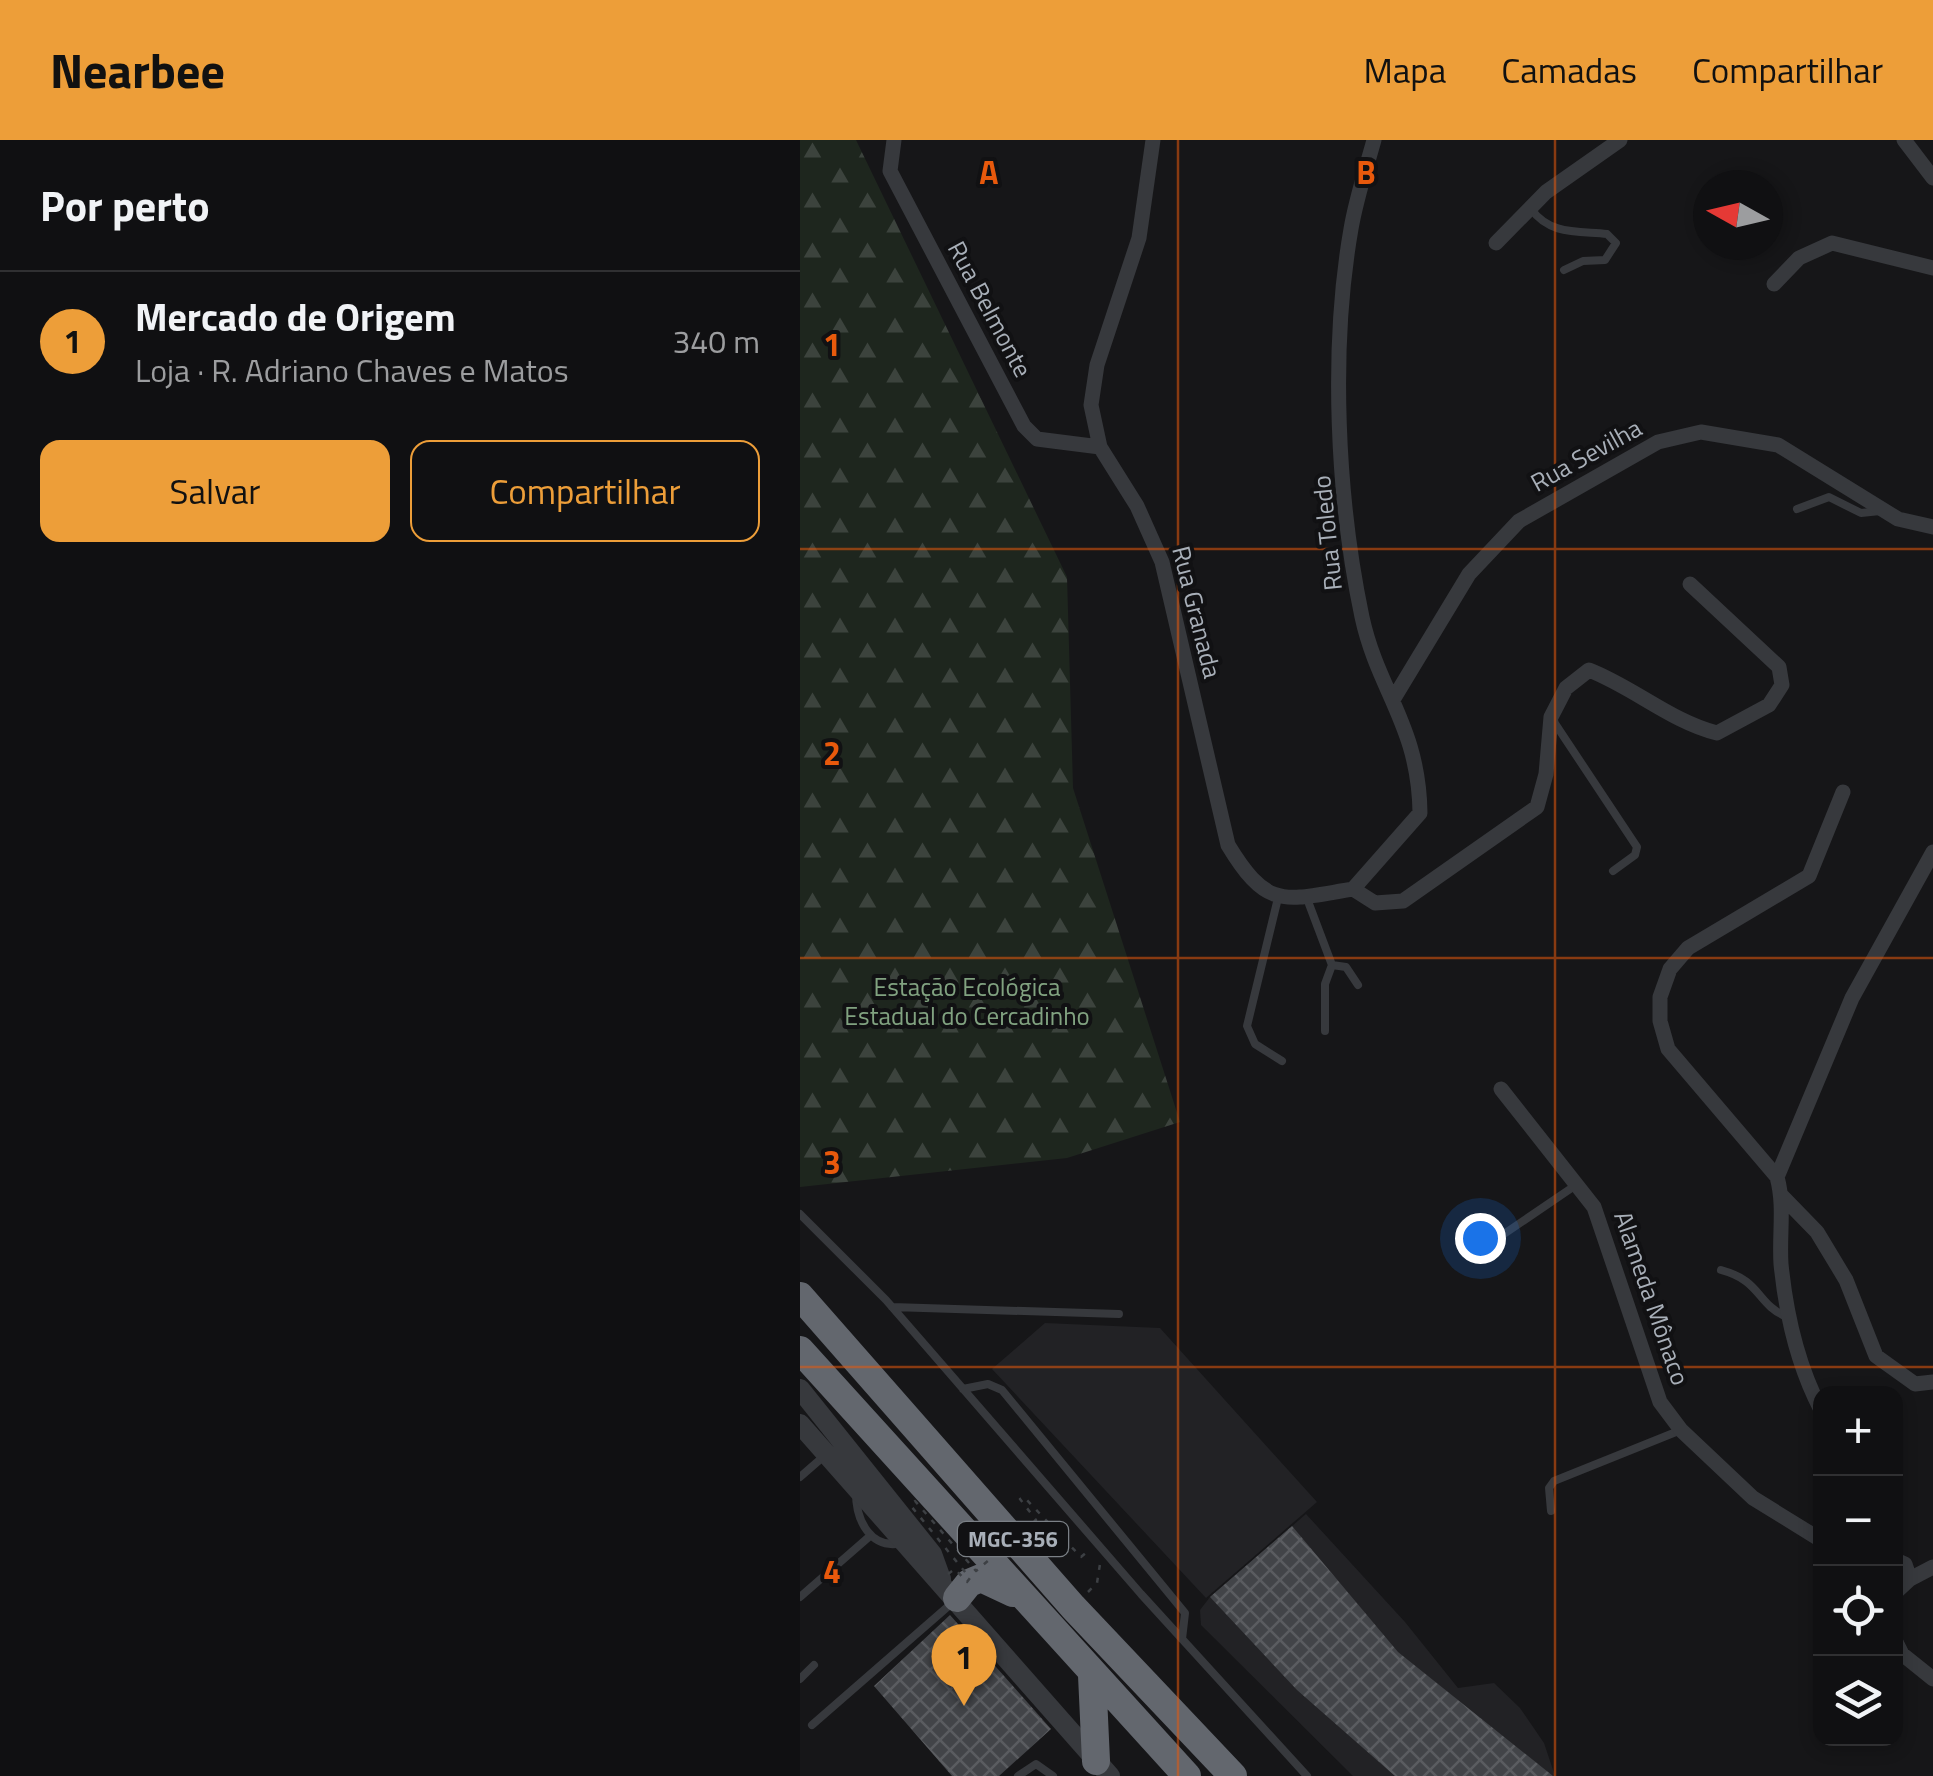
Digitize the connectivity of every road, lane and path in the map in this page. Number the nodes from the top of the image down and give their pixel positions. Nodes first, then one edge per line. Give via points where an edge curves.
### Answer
1 (894, 140) edge
2 (1153, 140) edge
3 (1374, 140) edge
4 (1620, 140) edge
5 (1904, 140) edge
6 (1933, 178) edge
7 (1530, 209) junction
8 (1496, 243) dead end
9 (1933, 268) edge
10 (1564, 270) dead end
11 (1774, 284) dead end
12 (1100, 446) junction
13 (1797, 509) dead end
14 (1883, 510) junction
15 (1933, 527) edge
16 (1690, 584) dead end
17 (1394, 698) junction
18 (1551, 717) junction
19 (1843, 792) dead end
20 (1933, 852) edge
21 (1613, 871) dead end
22 (1353, 888) junction
23 (1306, 896) junction
24 (1278, 898) junction
25 (1332, 965) junction
26 (1358, 986) dead end
27 (1325, 1032) dead end
28 (1282, 1061) dead end
29 (1501, 1089) dead end
30 (1777, 1177) junction
31 (1576, 1185) junction
32 (1782, 1196) junction
33 (800, 1214) edge
34 (1498, 1238) dead end
35 (1721, 1270) dead end
36 (800, 1296) edge
37 (892, 1307) junction
38 (1119, 1314) dead end
39 (1791, 1319) junction
40 (800, 1350) edge
41 (1933, 1382) edge
42 (800, 1389) edge
43 (963, 1389) junction
44 (1813, 1396) edge
45 (800, 1424) edge
46 (1681, 1430) junction
47 (826, 1455) junction
48 (800, 1477) edge
49 (856, 1493) junction
50 (1550, 1511) dead end
51 (870, 1536) junction
52 (1813, 1536) edge
53 (902, 1544) junction
54 (1933, 1567) edge
55 (1903, 1568) edge
56 (948, 1584) junction
57 (800, 1597) edge
58 (1026, 1604) junction
59 (1073, 1606) junction
60 (1182, 1639) junction
61 (1903, 1655) edge
62 (814, 1665) dead end
63 (1092, 1675) junction
64 (800, 1679) edge
65 (1933, 1679) edge
66 (812, 1725) dead end
67 (1103, 1768) edge
68 (1018, 1776) edge
69 (1053, 1776) edge
70 (1188, 1776) edge
71 (1233, 1776) edge
72 (1307, 1776) edge

1 - 12 street, Rua Belmonte via 890,171 1024,426 1038,439
2 - 12 street, Rua Granada via 1139,238 1097,366 1092,405
3 - 17 street, Rua Toledo via 1351,228 1340,319 1342,440 1362,621
4 - 7 street
5 - 6 street
7 - 8 street
7 - 10 lane via 1554,229 1608,234 1616,243 1605,260
9 - 11 street via 1832,243 1799,258
12 - 24 street, Rua Granada via 1162,562 1228,845 1250,882
13 - 14 lane via 1824,497 1866,514
14 - 15 street, Rua Sevilha
14 - 17 street, Rua Sevilha via 1778,444 1700,432 1658,442 1519,521 1469,574
16 - 18 street via 1779,668 1782,685 1769,705 1717,733 1589,670 1566,688
17 - 22 street, Rua Toledo via 1420,776 1420,812
18 - 21 lane via 1636,847 1636,855
18 - 22 street via 1537,807 1403,901 1375,903
19 - 30 street via 1809,876 1688,948 1670,969 1660,997 1668,1049
20 - 30 street via 1852,998
22 - 23 street
23 - 24 street
23 - 25 lane
24 - 28 lane via 1247,1026 1255,1044
25 - 26 lane via 1346,967
25 - 27 lane
29 - 31 street, Alameda Mônaco
30 - 32 street
31 - 34 lane
31 - 46 street, Alameda Mônaco via 1594,1207 1660,1402
32 - 39 street via 1781,1264
32 - 41 street via 1817,1232 1836,1264 1876,1356 1916,1384
33 - 37 lane
35 - 39 lane via 1748,1280 1775,1312
36 - 59 highway, MGC-356
37 - 38 lane
37 - 43 lane
39 - 44 street
40 - 58 highway, MGC-356
42 - 56 street via 932,1554
43 - 60 lane
43 - 60 lane via 988,1384 1002,1390 1186,1613
45 - 47 street
46 - 50 lane via 1554,1480
46 - 52 street, Alameda Mônaco via 1754,1498
47 - 48 lane
47 - 49 street
49 - 51 lane
49 - 53 street
51 - 53 lane
51 - 57 lane
53 - 56 street
54 - 55 street
56 - 58 highway via 982,1578
56 - 59 path, bridge via 955,1569 970,1578 911,1506 915,1501 976,1570 1036,1520 1024,1497 1081,1557 1096,1554 1097,1583
56 - 66 lane
56 - 67 street
58 - 63 highway, MGC-356
59 - 71 highway, MGC-356
60 - 72 lane
61 - 65 street
62 - 64 lane
63 - 67 highway
63 - 70 highway, MGC-356
68 - 69 lane via 1036,1764

